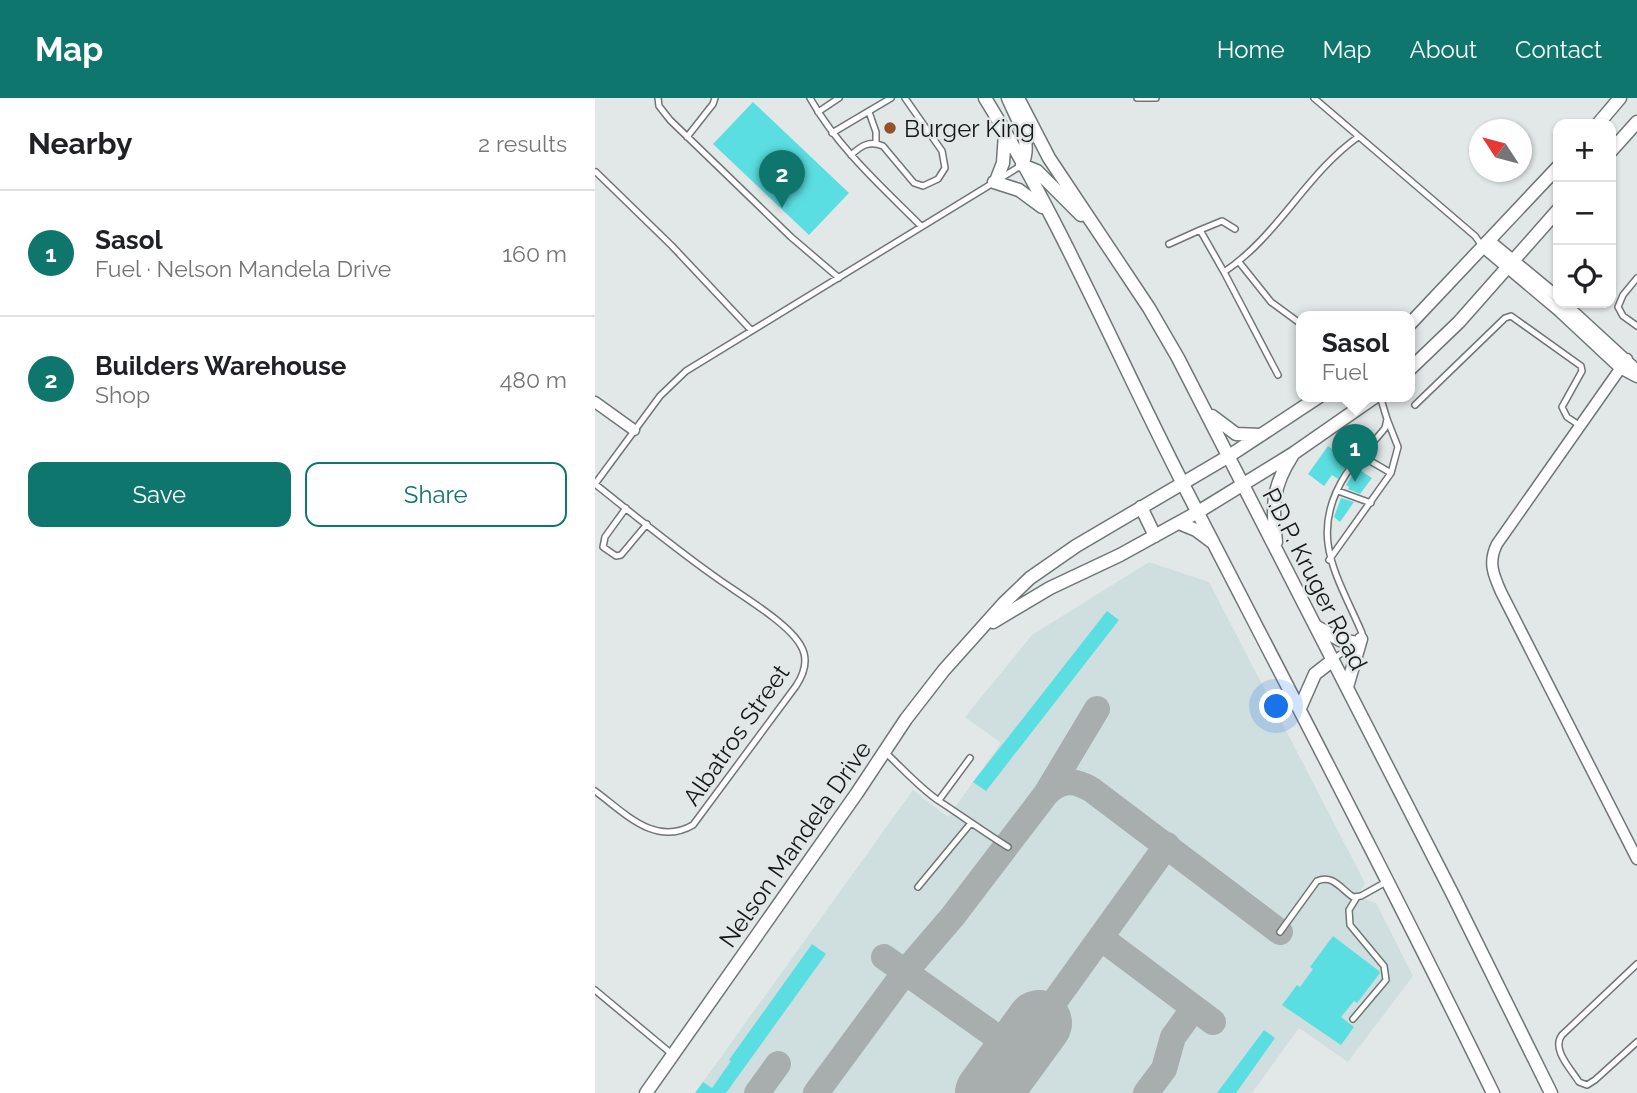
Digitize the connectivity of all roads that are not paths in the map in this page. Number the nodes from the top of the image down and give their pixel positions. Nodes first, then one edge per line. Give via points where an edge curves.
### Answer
1 (658, 98) edge
2 (715, 98) edge
3 (810, 98) edge
4 (839, 98) edge
5 (891, 98) edge
6 (905, 98) edge
7 (985, 98) edge
8 (1008, 98) edge
9 (1018, 98) edge
10 (1137, 98) edge
11 (1156, 98) edge
12 (1314, 98) edge
13 (1620, 98) edge
14 (818, 112) junction
15 (869, 112) junction
16 (1602, 119) edge
17 (1637, 122) edge
18 (832, 133) junction
19 (1005, 133) junction
20 (687, 137) junction
21 (1358, 137) junction
22 (876, 143) junction
23 (1616, 145) edge
24 (852, 155) junction
25 (1022, 165) junction
26 (596, 172) edge
27 (1553, 172) edge
28 (995, 181) junction
29 (1048, 212) junction
30 (1553, 216) edge
31 (1091, 222) junction
32 (921, 226) junction
33 (1235, 229) dead end
34 (1200, 230) junction
35 (1169, 244) dead end
36 (1487, 244) junction
37 (1239, 262) junction
38 (1512, 264) junction
39 (1224, 272) junction
40 (839, 278) junction
41 (1637, 278) edge
42 (1553, 293) edge
43 (1569, 308) edge
44 (1415, 319) edge
45 (1296, 320) edge
46 (1637, 326) edge
47 (751, 330) junction
48 (1415, 364) edge
49 (1624, 364) junction
50 (1637, 370) edge
51 (1278, 375) dead end
52 (1637, 377) edge
53 (595, 402) edge
54 (1311, 402) edge
55 (1369, 402) edge
56 (1380, 402) edge
57 (1415, 405) dead end
58 (1206, 411) junction
59 (1387, 418) junction
60 (1579, 425) junction
61 (634, 430) junction
62 (1262, 434) junction
63 (1294, 453) junction
64 (1360, 455) junction
65 (1229, 456) junction
66 (1391, 473) junction
67 (1241, 483) junction
68 (595, 484) edge
69 (1183, 484) junction
70 (1338, 491) junction
71 (1371, 503) junction
72 (1141, 507) junction
73 (626, 508) junction
74 (1198, 512) junction
75 (1179, 523) junction
76 (647, 524) junction
77 (1155, 536) junction
78 (1215, 544) junction
79 (1277, 550) junction
80 (1329, 559) junction
81 (986, 626) junction
82 (1316, 627) junction
83 (1359, 641) junction
84 (1333, 660) junction
85 (1347, 687) junction
86 (1300, 708) junction
87 (885, 751) junction
88 (970, 758) dead end
89 (595, 791) edge
90 (939, 800) junction
91 (971, 823) junction
92 (1008, 847) dead end
93 (1637, 859) edge
94 (1388, 881) junction
95 (918, 887) dead end
96 (1357, 897) junction
97 (1280, 932) dead end
98 (1637, 964) edge
99 (595, 990) edge
100 (1353, 1019) dead end
101 (1637, 1042) edge
102 (674, 1055) junction
103 (646, 1093) edge
104 (1493, 1093) edge
105 (1551, 1093) edge

1 - 20 lane via 659,106
2 - 20 lane
3 - 14 lane
4 - 14 lane
5 - 15 lane
6 - 22 lane via 942,151 943,172 932,182 918,185
7 - 19 street
8 - 25 street via 1026,139
9 - 31 street, P.D.P. Kruger Road via 1049,158
10 - 11 lane
12 - 21 lane
13 - 16 street
14 - 18 lane
15 - 18 lane
15 - 22 lane
17 - 23 street
18 - 24 lane
19 - 25 street
19 - 28 street via 1003,163
20 - 40 lane
21 - 36 lane
21 - 37 lane via 1331,159
22 - 24 lane via 863,145
24 - 32 lane
25 - 28 lane
25 - 29 street
25 - 31 street via 1037,171
26 - 47 lane
27 - 36 street
28 - 29 street via 1019,190
28 - 32 lane
29 - 69 street
30 - 38 street
31 - 58 street, P.D.P. Kruger Road via 1149,308
32 - 40 lane
33 - 34 lane via 1222,221
34 - 35 lane
34 - 39 lane
36 - 38 street
36 - 44 street
37 - 39 lane
37 - 45 lane via 1271,302
38 - 42 street
38 - 48 street
38 - 49 street via 1559,311
39 - 51 lane
40 - 47 lane
41 - 46 lane via 1618,307
43 - 49 street
47 - 61 lane via 672,383
49 - 50 street
49 - 52 street
49 - 60 street
53 - 61 street
54 - 62 street, Nelson Mandela Drive
55 - 63 street, Nelson Mandela Drive
56 - 59 lane
57 - 60 lane via 1511,316 1581,366 1562,407
58 - 62 street via 1236,434
58 - 65 street, P.D.P. Kruger Road
59 - 64 lane via 1380,435
59 - 66 lane via 1398,447
60 - 93 street via 1497,544 1491,565
61 - 68 lane
62 - 65 street, Nelson Mandela Drive
63 - 67 street, Nelson Mandela Drive
63 - 79 street via 1274,496
64 - 66 lane
64 - 70 lane
65 - 67 street, P.D.P. Kruger Road
65 - 69 street, Nelson Mandela Drive
66 - 71 lane
67 - 74 street, Nelson Mandela Drive
67 - 79 street, P.D.P. Kruger Road
68 - 73 lane, Albatros Street
69 - 72 street, Nelson Mandela Drive
69 - 74 street
70 - 71 lane
70 - 80 lane via 1327,517
71 - 80 lane
72 - 77 street
72 - 81 street, Nelson Mandela Drive via 1046,566 1004,603
73 - 76 lane, Albatros Street
73 - 76 lane via 603,547 621,555
74 - 75 street, Nelson Mandela Drive
74 - 78 street
75 - 77 street, Nelson Mandela Drive
75 - 78 street
76 - 89 lane, Albatros Street via 788,631 801,644 804,668 796,686 694,825 681,832 657,832
77 - 81 street, Nelson Mandela Drive
78 - 86 street
79 - 82 street, P.D.P. Kruger Road
80 - 83 lane via 1362,633
81 - 87 street, Nelson Mandela Drive via 937,678
82 - 83 street via 1340,640
82 - 84 street, P.D.P. Kruger Road
83 - 84 lane
83 - 85 street
84 - 85 street, P.D.P. Kruger Road
84 - 86 street via 1315,674
85 - 105 street, P.D.P. Kruger Road
86 - 94 street
87 - 90 lane
87 - 102 street, Nelson Mandela Drive
88 - 90 lane
90 - 91 lane
91 - 92 lane
91 - 95 lane
94 - 96 lane
94 - 104 street
96 - 97 lane via 1332,880 1317,881
96 - 100 lane via 1349,910 1350,925 1384,966 1386,980
98 - 101 lane via 1557,1040 1557,1048 1579,1083 1587,1085
99 - 102 lane
102 - 103 street, Nelson Mandela Drive

